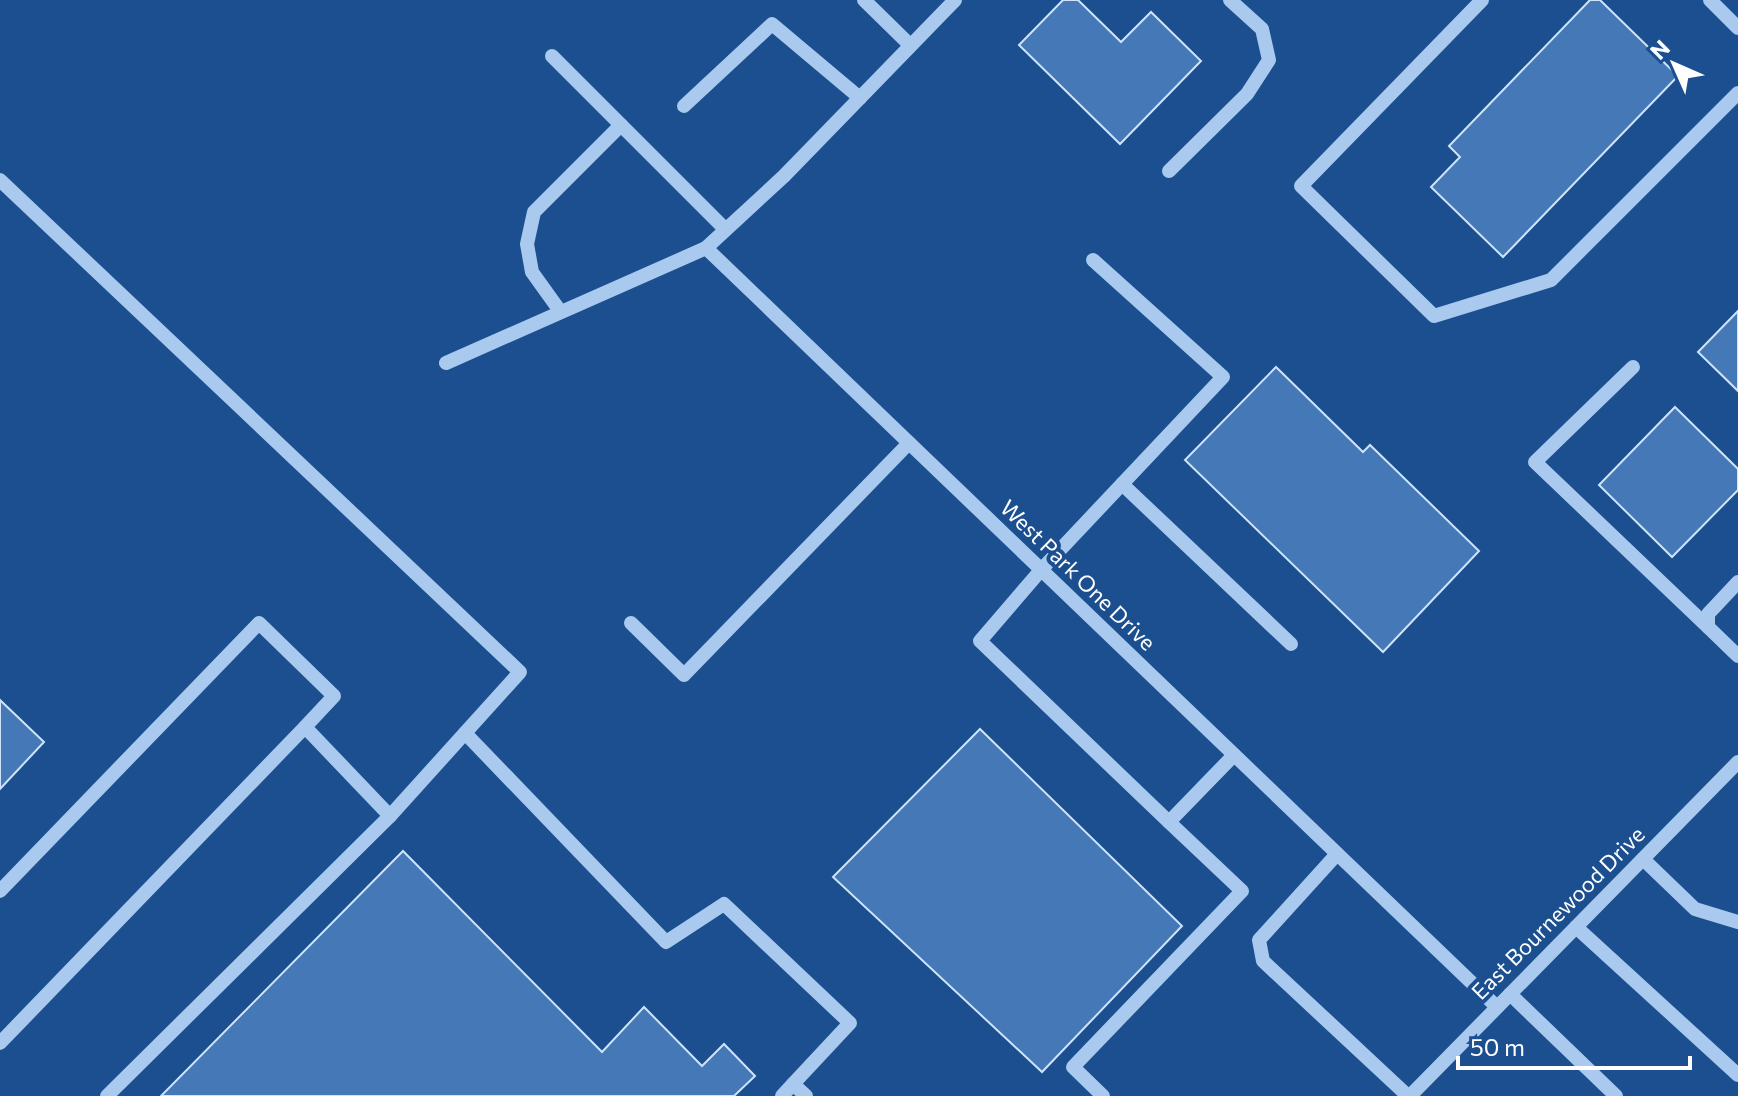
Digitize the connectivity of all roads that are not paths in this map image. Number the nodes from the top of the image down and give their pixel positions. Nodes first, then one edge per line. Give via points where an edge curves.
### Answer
1 (864, 0) edge
2 (955, 0) edge
3 (1230, 0) edge
4 (1482, 0) edge
5 (1710, 0) edge
6 (1738, 28) edge
7 (910, 45) junction
8 (552, 56) dead end
9 (1738, 93) edge
10 (860, 98) junction
11 (684, 106) dead end
12 (621, 125) junction
13 (1169, 171) dead end
14 (0, 180) edge
15 (725, 229) junction
16 (706, 248) junction
17 (1093, 260) dead end
18 (560, 311) junction
19 (446, 363) dead end
20 (1633, 367) dead end
21 (909, 443) junction
22 (1122, 484) junction
23 (1041, 570) junction
24 (1738, 582) edge
25 (631, 623) dead end
26 (1708, 627) junction
27 (1291, 644) dead end
28 (1738, 656) edge
29 (305, 727) junction
30 (465, 733) junction
31 (1234, 755) junction
32 (1738, 762) edge
33 (390, 816) junction
34 (1169, 822) junction
35 (1337, 854) junction
36 (1643, 859) junction
37 (0, 891) edge
38 (1738, 922) edge
39 (1576, 927) junction
40 (1510, 994) junction
41 (1497, 1007) junction
42 (0, 1043) edge
43 (1738, 1075) edge
44 (793, 1084) junction
45 (107, 1096) edge
46 (782, 1096) edge
47 (806, 1096) edge
48 (1103, 1096) edge
49 (1409, 1096) edge
50 (1616, 1096) edge

1 - 7 street
2 - 7 street
3 - 13 street via 1262,29 1269,60 1247,94
4 - 9 street via 1301,186 1434,316 1551,280
5 - 6 street
7 - 10 street
8 - 12 street
10 - 11 street via 772,24
10 - 15 street
12 - 15 street
12 - 18 street via 534,212 527,244 532,272
14 - 30 street via 520,672
15 - 16 street
16 - 18 street
16 - 21 street, West Park One Drive
17 - 22 street via 1223,377
18 - 19 street
20 - 26 street via 1535,462
21 - 23 street, West Park One Drive
21 - 25 street via 684,675
22 - 23 street
22 - 27 street
23 - 31 street, West Park One Drive
23 - 34 street via 980,641
24 - 26 street via 1708,614
26 - 28 street
29 - 33 street
29 - 37 street via 334,696 259,623
29 - 42 street
30 - 33 street
30 - 44 street via 666,942 724,904 850,1023
31 - 34 street
31 - 35 street, West Park One Drive
32 - 36 street, East Bournewood Drive
33 - 45 street
34 - 48 street via 1242,891 1073,1067
35 - 41 street, West Park One Drive
35 - 49 street via 1259,940 1263,961
36 - 38 street via 1695,909
36 - 39 street, East Bournewood Drive
39 - 40 street, East Bournewood Drive
39 - 43 street
40 - 41 street, East Bournewood Drive
40 - 50 street
41 - 49 street, East Bournewood Drive
44 - 46 street
44 - 47 street

